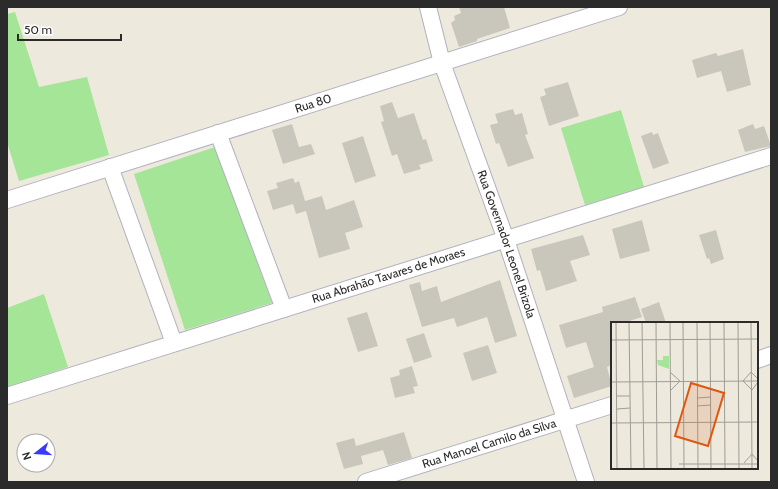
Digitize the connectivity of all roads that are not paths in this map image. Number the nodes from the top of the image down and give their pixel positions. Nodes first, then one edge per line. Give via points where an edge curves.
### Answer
1 (428, 7) edge
2 (619, 7) edge
3 (442, 62) junction
4 (218, 133) junction
5 (771, 156) edge
6 (110, 167) junction
7 (7, 200) edge
8 (505, 237) junction
9 (284, 309) junction
10 (174, 343) junction
11 (771, 355) edge
12 (758, 360) edge
13 (7, 396) edge
14 (611, 405) edge
15 (566, 419) junction
16 (366, 482) edge
17 (586, 482) edge

1 - 3 street, Rua Governador Leonel Brizola
2 - 3 street, Rua 80
3 - 4 street, Rua 80
3 - 8 street, Rua Governador Leonel Brizola
4 - 6 street, Rua 80
4 - 9 street
5 - 8 street, Rua Abrahão Tavares de Moraes
6 - 7 street, Rua 80
6 - 10 street
8 - 9 street, Rua Abrahão Tavares de Moraes
8 - 15 street, Rua Governador Leonel Brizola
9 - 10 street, Rua Abrahão Tavares de Moraes
10 - 13 street, Rua Abrahão Tavares de Moraes
11 - 12 street
14 - 15 street, Rua Manoel Camilo da Silva
15 - 16 street, Rua Manoel Camilo da Silva
15 - 17 street, Rua Governador Leonel Brizola

